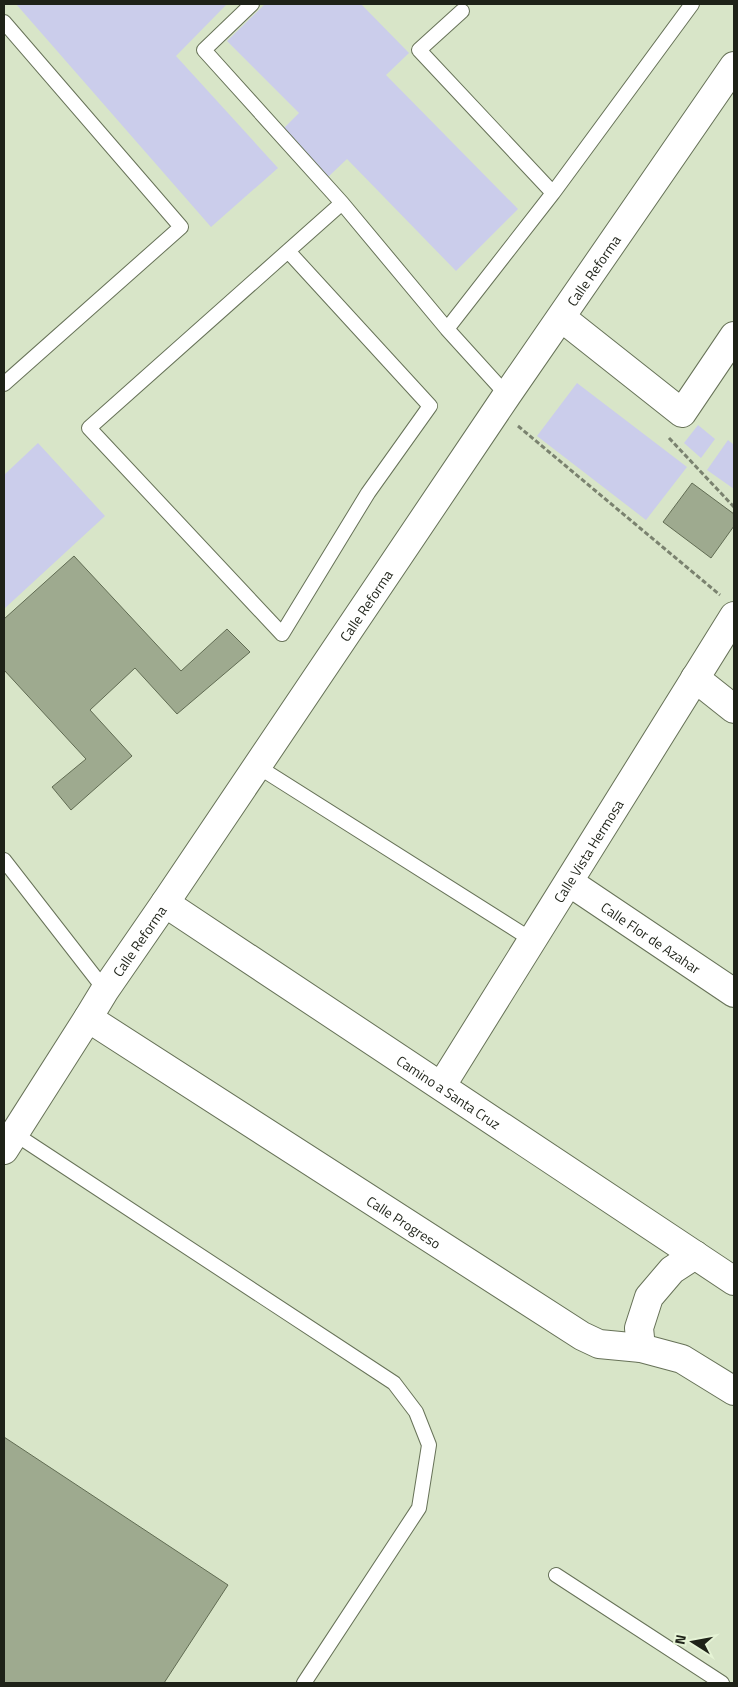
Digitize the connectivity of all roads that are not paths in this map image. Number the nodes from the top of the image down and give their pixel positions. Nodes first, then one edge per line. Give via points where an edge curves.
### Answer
1 (252, 4) edge
2 (692, 4) edge
3 (462, 11) dead end
4 (4, 22) edge
5 (734, 66) edge
6 (553, 193) junction
7 (342, 203) junction
8 (288, 251) junction
9 (562, 318) junction
10 (447, 329) junction
11 (734, 336) edge
12 (4, 384) edge
13 (502, 402) junction
14 (730, 608) edge
15 (694, 678) junction
16 (734, 709) edge
17 (257, 766) junction
18 (4, 860) edge
19 (569, 882) junction
20 (165, 903) junction
21 (532, 940) junction
22 (105, 990) junction
23 (734, 993) edge
24 (88, 1018) junction
25 (442, 1085) junction
26 (9, 1142) edge
27 (695, 1255) junction
28 (734, 1281) edge
29 (641, 1348) junction
30 (734, 1391) edge
31 (556, 1575) dead end
32 (304, 1683) edge
33 (722, 1683) edge

1 - 7 lane via 204,50
2 - 6 lane
3 - 6 lane via 419,50
4 - 12 lane via 181,226
5 - 9 street, Calle Reforma
6 - 10 lane
7 - 8 lane
7 - 10 lane
8 - 8 lane via 89,428 282,634 368,493 430,406
9 - 11 street via 682,413
9 - 13 street, Calle Reforma
10 - 13 lane
13 - 17 street, Calle Reforma
14 - 15 street, Calle Vista Hermosa
15 - 16 street
15 - 19 street, Calle Vista Hermosa
17 - 20 street, Calle Reforma
17 - 21 lane
18 - 22 lane
19 - 21 street, Calle Vista Hermosa
19 - 23 street, Calle Flor de Azahar
20 - 22 street, Calle Reforma
20 - 25 street, Camino a Santa Cruz
21 - 25 street, Calle Vista Hermosa
22 - 24 street, Calle Reforma
24 - 26 street, Calle Reforma
24 - 29 street, Calle Progreso via 582,1336 599,1344
25 - 27 street, Camino a Santa Cruz
26 - 32 lane via 394,1383 416,1412 429,1445 419,1508
27 - 28 street, Camino a Santa Cruz
27 - 29 street via 672,1270 648,1297 639,1328
29 - 30 street, Calle Progreso via 682,1359
31 - 33 lane

